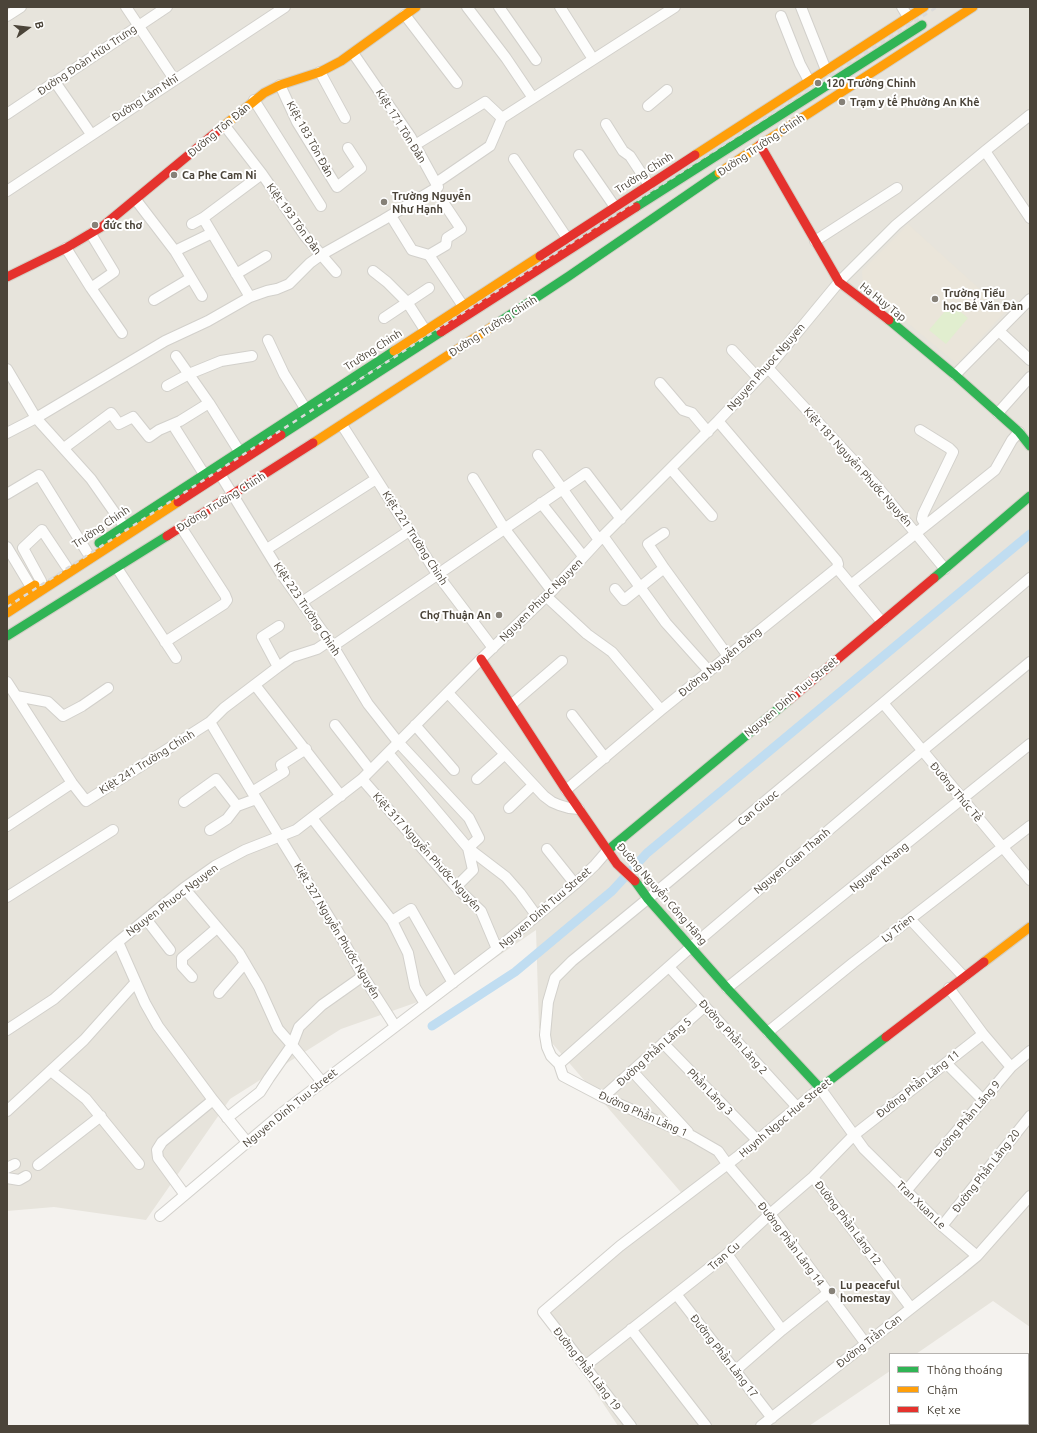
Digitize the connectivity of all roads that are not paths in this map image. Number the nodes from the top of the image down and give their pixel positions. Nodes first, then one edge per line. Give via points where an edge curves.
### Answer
1 (21, 7) edge
2 (126, 7) edge
3 (167, 7) edge
4 (285, 7) edge
5 (416, 7) edge
6 (468, 7) edge
7 (499, 7) edge
8 (560, 7) edge
9 (675, 7) edge
10 (801, 7) edge
11 (902, 7) edge
12 (924, 7) edge
13 (973, 7) edge
14 (405, 15) junction
15 (7, 16) edge
16 (781, 16) dead end
17 (908, 17) junction
18 (930, 20) dead end
19 (139, 26) junction
20 (353, 53) junction
21 (593, 59) junction
22 (536, 60) dead end
23 (826, 70) junction
24 (320, 72) junction
25 (174, 79) junction
26 (809, 81) junction
27 (54, 82) junction
28 (457, 83) dead end
29 (280, 85) junction
30 (667, 90) dead end
31 (533, 98) junction
32 (254, 100) junction
33 (648, 106) dead end
34 (7, 114) edge
35 (1030, 115) edge
36 (345, 118) dead end
37 (502, 118) junction
38 (606, 124) dead end
39 (225, 126) junction
40 (91, 134) junction
41 (415, 145) junction
42 (760, 145) junction
43 (348, 148) dead end
44 (984, 151) junction
45 (579, 155) dead end
46 (514, 159) dead end
47 (262, 174) junction
48 (436, 183) junction
49 (649, 185) junction
50 (897, 188) dead end
51 (7, 191) edge
52 (136, 200) junction
53 (445, 205) dead end
54 (321, 206) dead end
55 (615, 207) junction
56 (203, 218) junction
57 (387, 218) junction
58 (1030, 218) edge
59 (192, 224) dead end
60 (212, 233) junction
61 (91, 234) junction
62 (567, 238) junction
63 (815, 241) junction
64 (66, 248) junction
65 (175, 251) junction
66 (321, 255) junction
67 (429, 255) junction
68 (266, 256) dead end
69 (373, 271) dead end
70 (336, 272) dead end
71 (236, 274) junction
72 (7, 277) edge
73 (191, 278) junction
74 (839, 282) junction
75 (537, 283) junction
76 (91, 288) junction
77 (429, 288) dead end
78 (202, 296) dead end
79 (250, 297) junction
80 (1030, 299) edge
81 (154, 300) dead end
82 (407, 303) junction
83 (463, 306) junction
84 (384, 318) dead end
85 (425, 330) junction
86 (999, 331) junction
87 (122, 333) dead end
88 (268, 340) dead end
89 (732, 350) dead end
90 (176, 356) dead end
91 (252, 356) dead end
92 (1030, 360) edge
93 (768, 368) junction
94 (7, 369) edge
95 (189, 374) junction
96 (955, 375) junction
97 (1030, 376) edge
98 (758, 378) junction
99 (660, 383) dead end
100 (167, 386) dead end
101 (209, 403) junction
102 (306, 408) junction
103 (998, 413) junction
104 (36, 418) junction
105 (718, 421) junction
106 (173, 425) junction
107 (342, 425) junction
108 (920, 430) dead end
109 (708, 432) junction
110 (1019, 432) junction
111 (7, 433) edge
112 (1030, 446) edge
113 (64, 448) junction
114 (239, 451) junction
115 (538, 455) dead end
116 (671, 468) junction
117 (204, 474) junction
118 (220, 474) junction
119 (474, 478) dead end
120 (376, 479) junction
121 (562, 489) junction
122 (7, 494) edge
123 (233, 494) junction
124 (1030, 496) edge
125 (541, 503) junction
126 (712, 516) dead end
127 (620, 519) junction
128 (926, 525) junction
129 (124, 526) junction
130 (181, 527) junction
131 (504, 528) junction
132 (409, 531) junction
133 (664, 533) dead end
134 (916, 533) junction
135 (601, 538) junction
136 (7, 547) edge
137 (266, 549) junction
138 (87, 552) junction
139 (583, 556) junction
140 (66, 566) junction
141 (117, 568) junction
142 (664, 568) junction
143 (837, 568) junction
144 (945, 568) junction
145 (437, 574) junction
146 (1030, 578) edge
147 (851, 585) junction
148 (30, 587) junction
149 (640, 587) junction
150 (615, 589) dead end
151 (549, 594) junction
152 (45, 597) junction
153 (7, 602) edge
154 (302, 602) junction
155 (7, 613) edge
156 (882, 622) junction
157 (279, 626) dead end
158 (7, 636) edge
159 (165, 642) junction
160 (331, 643) junction
161 (493, 648) junction
162 (728, 656) junction
163 (176, 658) dead end
164 (481, 659) junction
165 (562, 661) dead end
166 (1030, 662) edge
167 (278, 667) junction
168 (709, 671) junction
169 (7, 682) edge
170 (255, 685) junction
171 (108, 688) dead end
172 (448, 693) junction
173 (16, 696) junction
174 (883, 703) junction
175 (512, 704) junction
176 (662, 710) junction
177 (572, 715) dead end
178 (210, 722) junction
179 (335, 725) dead end
180 (415, 725) junction
181 (398, 742) junction
182 (1030, 744) edge
183 (306, 749) junction
184 (922, 751) junction
185 (388, 752) junction
186 (505, 754) junction
187 (605, 758) junction
188 (370, 770) junction
189 (454, 770) dead end
190 (362, 779) junction
191 (477, 780) dead end
192 (72, 783) junction
193 (533, 785) junction
194 (566, 790) junction
195 (254, 796) junction
196 (341, 796) junction
197 (963, 799) junction
198 (184, 802) dead end
199 (237, 806) junction
200 (509, 808) dead end
201 (579, 809) junction
202 (312, 818) junction
203 (7, 826) edge
204 (1030, 826) edge
205 (113, 830) dead end
206 (210, 830) dead end
207 (279, 836) junction
208 (468, 848) junction
209 (1002, 848) junction
210 (547, 849) dead end
211 (608, 850) junction
212 (1030, 880) edge
213 (575, 884) junction
214 (456, 886) junction
215 (184, 888) junction
216 (7, 897) edge
217 (648, 899) junction
218 (536, 916) junction
219 (146, 919) junction
220 (910, 919) junction
221 (392, 921) junction
222 (1030, 927) edge
223 (218, 928) junction
224 (118, 942) junction
225 (691, 947) junction
226 (497, 949) junction
227 (170, 950) dead end
228 (245, 963) junction
229 (669, 967) junction
230 (363, 976) junction
231 (192, 977) dead end
232 (964, 977) junction
233 (135, 983) junction
234 (453, 983) junction
235 (727, 988) junction
236 (949, 988) junction
237 (219, 993) dead end
238 (425, 1004) junction
239 (705, 1006) junction
240 (395, 1026) junction
241 (7, 1030) edge
242 (768, 1032) junction
243 (983, 1034) junction
244 (663, 1043) junction
245 (292, 1045) junction
246 (1030, 1052) edge
247 (946, 1063) junction
248 (559, 1064) junction
249 (1011, 1066) junction
250 (51, 1071) junction
251 (633, 1072) junction
252 (322, 1082) junction
253 (820, 1088) junction
254 (603, 1097) junction
255 (213, 1100) junction
256 (983, 1100) junction
257 (797, 1108) junction
258 (7, 1111) edge
259 (101, 1116) junction
260 (1030, 1116) edge
261 (227, 1118) junction
262 (854, 1135) junction
263 (692, 1136) junction
264 (757, 1140) junction
265 (247, 1142) junction
266 (139, 1164) dead end
267 (38, 1165) dead end
268 (728, 1165) junction
269 (26, 1176) dead end
270 (813, 1177) junction
271 (7, 1178) edge
272 (906, 1191) junction
273 (185, 1195) junction
274 (1030, 1196) edge
275 (770, 1214) junction
276 (160, 1216) dead end
277 (942, 1226) junction
278 (727, 1254) junction
279 (977, 1256) junction
280 (828, 1293) junction
281 (676, 1294) junction
282 (911, 1308) junction
283 (543, 1312) joint
284 (631, 1329) junction
285 (782, 1330) junction
286 (866, 1344) junction
287 (585, 1366) junction
288 (736, 1370) junction
289 (772, 1418) junction
290 (631, 1426) edge
291 (706, 1426) edge
292 (761, 1426) edge

1 - 15 street
2 - 19 street
3 - 19 street, Đường Đoàn Hữu Trưng
4 - 25 street, Đường Lâm Nhĩ
5 - 14 main road, Đường Tôn Đản
6 - 31 street
7 - 22 street
8 - 21 street
9 - 21 street
10 - 23 street
11 - 17 street
12 - 17 main road
13 - 42 main road, Đường Trường Chinh
14 - 20 main road, Đường Tôn Đản
14 - 28 street
16 - 26 street
17 - 23 main road
18 - 75 main road, Đường Trường Chinh via 751,135
19 - 25 street
19 - 27 street, Đường Đoàn Hữu Trưng
20 - 24 main road, Đường Tôn Đản
20 - 41 street, Kiệt 171 Tôn Đản
21 - 31 street
23 - 26 main road
24 - 29 main road, Đường Tôn Đản
24 - 36 street
25 - 40 street, Đường Lâm Nhĩ
26 - 49 main road, Trường Chinh
27 - 34 street, Đường Đoàn Hữu Trưng
27 - 40 street
29 - 32 main road, Đường Tôn Đản
29 - 43 street, Kiệt 183 Tôn Đản via 297,122 337,187 361,168
30 - 33 street
31 - 37 street
32 - 39 main road, Đường Tôn Đản
32 - 54 street, Đường Tôn Đản
35 - 44 street, Nguyen Phuoc Nguyen
37 - 41 street via 485,102
37 - 48 street via 490,146
38 - 49 street
39 - 47 street, Kiệt 193 Tôn Đản
39 - 52 main road, Đường Tôn Đản
40 - 51 street, Đường Lâm Nhĩ
41 - 48 street, Kiệt 171 Tôn Đản
42 - 63 main road, Ha Huy Tap
42 - 75 main road, Đường Trường Chinh
44 - 58 street
44 - 74 street, Nguyen Phuoc Nguyen via 896,225
45 - 55 street
46 - 62 street
47 - 56 street
47 - 66 street, Kiệt 193 Tôn Đản
48 - 57 street via 438,187
49 - 55 main road, Trường Chinh
50 - 63 street
52 - 61 main road, Đường Tôn Đản
52 - 65 street
53 - 67 street via 460,229 447,238 446,245
55 - 62 main road, Trường Chinh
56 - 59 street
56 - 60 street
57 - 66 street
57 - 67 street via 412,250
60 - 65 street
60 - 71 street
61 - 64 main road, Đường Tôn Đản
61 - 76 street via 114,272
62 - 83 main road, Trường Chinh
63 - 74 main road, Ha Huy Tap
64 - 72 main road, Đường Tôn Đản
64 - 76 street
65 - 73 street
66 - 70 street, Kiệt 193 Tôn Đản
66 - 79 street via 289,284
67 - 83 street
68 - 71 street
69 - 82 street
71 - 79 street
73 - 78 street
73 - 81 street
74 - 93 street, Nguyen Phuoc Nguyen
74 - 96 main road, Ha Huy Tap
75 - 107 main road, Đường Trường Chinh
75 - 118 main road, Đường Trường Chinh
76 - 87 street
77 - 82 street
79 - 104 street via 166,341
80 - 86 street
82 - 84 street
82 - 85 street
83 - 85 main road, Trường Chinh
85 - 102 main road, Trường Chinh
86 - 92 street
86 - 96 street
88 - 102 street via 284,374
89 - 98 street
90 - 95 street
91 - 95 street via 221,361
93 - 98 street, Nguyen Phuoc Nguyen
93 - 134 street, Kiệt 181 Nguyễn Phước Nguyên via 876,485
94 - 104 street
95 - 100 street
95 - 101 street
96 - 103 main road, Ha Huy Tap
97 - 103 street
98 - 105 street, Nguyen Phuoc Nguyen
99 - 109 street via 683,410 692,413
101 - 106 street
101 - 114 street
102 - 114 main road, Trường Chinh
103 - 110 main road, Ha Huy Tap
104 - 111 street
104 - 113 street
105 - 109 street, Nguyen Phuoc Nguyen
105 - 143 street via 837,561
106 - 113 street via 149,437 133,417 119,424 111,413
106 - 117 street
107 - 120 street, Kiệt 221 Trường Chinh
107 - 123 main road, Đường Trường Chinh
108 - 128 street via 953,452 923,514 922,519
109 - 116 street, Nguyen Phuoc Nguyen
110 - 112 main road, Ha Huy Tap
110 - 128 street via 995,470
113 - 129 street via 91,479
114 - 117 main road, Trường Chinh
115 - 121 street
116 - 126 street
116 - 127 street, Nguyen Phuoc Nguyen
117 - 129 main road, Trường Chinh
118 - 123 street, Kiệt 223 Trường Chinh
118 - 152 main road, Đường Trường Chinh
119 - 131 street
120 - 132 street, Kiệt 221 Trường Chinh
120 - 137 street
121 - 125 street, Kiệt 241 Trường Chinh
121 - 127 street, Kiệt 241 Trường Chinh via 586,473
121 - 135 street
122 - 138 street via 39,475
123 - 130 main road, Đường Trường Chinh
123 - 137 street, Kiệt 223 Trường Chinh
124 - 144 main road, Nguyen Dinh Tuu Street
125 - 131 street, Kiệt 241 Trường Chinh
125 - 139 street
127 - 135 street, Nguyen Phuoc Nguyen
128 - 134 street
129 - 138 main road, Trường Chinh
130 - 141 main road, Đường Trường Chinh
130 - 159 street via 227,600
131 - 145 street, Kiệt 241 Trường Chinh
131 - 151 street
132 - 145 street, Kiệt 221 Trường Chinh
132 - 154 street
133 - 142 street via 648,544
134 - 144 street, Kiệt 181 Nguyễn Phước Nguyên
134 - 147 street
135 - 139 street, Nguyen Phuoc Nguyen
135 - 149 street
136 - 148 street
137 - 154 street, Kiệt 223 Trường Chinh
138 - 140 main road, Trường Chinh
139 - 151 street, Nguyen Phuoc Nguyen
140 - 152 main road, Trường Chinh
140 - 152 street via 42,530 23,548
141 - 152 main road, Đường Trường Chinh
141 - 159 street
142 - 149 street
142 - 162 street
143 - 147 street
143 - 162 street, Đường Nguyễn Đăng
144 - 156 main road, Nguyen Dinh Tuu Street
145 - 160 street, Kiệt 241 Trường Chinh
145 - 161 street, Kiệt 221 Trường Chinh
146 - 174 street, Can Giuoc
147 - 156 street
148 - 152 main road, Trường Chinh
148 - 153 main road, Trường Chinh
149 - 150 street via 624,600
149 - 168 street via 670,628
151 - 161 street, Nguyen Phuoc Nguyen
151 - 176 street via 587,634 612,652
152 - 155 main road, Đường Trường Chinh
152 - 158 main road, Đường Trường Chinh
154 - 160 street, Kiệt 223 Trường Chinh
156 - 211 main road, Nguyen Dinh Tuu Street
157 - 167 street via 262,637
159 - 163 street
160 - 167 street, Kiệt 241 Trường Chinh via 292,657
160 - 181 street, Kiệt 223 Trường Chinh via 368,704
161 - 164 street, Nguyen Phuoc Nguyen
162 - 168 street, Đường Nguyễn Đăng
164 - 172 street, Nguyen Phuoc Nguyen
164 - 175 main road, Đường Nguyễn Công Hãng
165 - 175 street
166 - 184 street, Nguyen Gian Thanh
167 - 170 street, Kiệt 241 Trường Chinh
168 - 176 street, Đường Nguyễn Đăng
169 - 173 street
170 - 178 street, Kiệt 241 Trường Chinh
170 - 183 street
171 - 173 street via 63,716 48,702
172 - 180 street, Nguyen Phuoc Nguyen
172 - 186 street
173 - 192 street
174 - 184 street, Đường Thúc Tề
174 - 217 street, Can Giuoc
175 - 194 main road, Đường Nguyễn Công Hãng
176 - 187 street, Đường Nguyễn Đăng
177 - 187 street
178 - 192 street, Kiệt 241 Trường Chinh via 86,801
178 - 195 street, Kiệt 327 Nguyễn Phước Nguyên
179 - 188 street
180 - 181 street, Nguyen Phuoc Nguyen
180 - 189 street
181 - 185 street, Nguyen Phuoc Nguyen
181 - 208 street, Kiệt 223 Trường Chinh via 468,818 479,838
182 - 197 street, Nguyen Khang
183 - 195 street via 281,765 284,772
183 - 196 street
184 - 197 street, Đường Thúc Tề
184 - 225 street, Nguyen Gian Thanh
185 - 188 street, Nguyen Phuoc Nguyen
185 - 208 street
186 - 191 street
186 - 193 street
187 - 194 street, Đường Nguyễn Đăng
188 - 190 street, Nguyen Phuoc Nguyen
190 - 196 street, Nguyen Phuoc Nguyen
190 - 214 street, Kiệt 317 Nguyễn Phước Nguyên
192 - 203 street
193 - 200 street
193 - 201 street via 552,802
194 - 201 main road, Đường Nguyễn Công Hãng
195 - 199 street
195 - 207 street, Kiệt 327 Nguyễn Phước Nguyên
196 - 202 street, Nguyen Phuoc Nguyen
197 - 209 street, Đường Thúc Tề
197 - 235 street, Nguyen Khang
198 - 199 street via 216,779
199 - 206 street via 227,819
201 - 211 main road, Đường Nguyễn Công Hãng
202 - 207 street, Nguyen Phuoc Nguyen via 296,830
202 - 221 street
204 - 209 street, Ly Trien
205 - 216 street
207 - 215 street, Nguyen Phuoc Nguyen via 221,862
207 - 230 street, Kiệt 327 Nguyễn Phước Nguyên via 338,930
208 - 214 street via 473,870
208 - 218 street via 506,877
209 - 212 street, Đường Thúc Tề
209 - 220 street, Ly Trien
210 - 213 street
211 - 213 street, Nguyen Dinh Tuu Street
211 - 217 main road, Đường Nguyễn Công Hãng
213 - 218 street, Nguyen Dinh Tuu Street
214 - 226 street, Kiệt 317 Nguyễn Phước Nguyên via 481,911
215 - 219 street, Nguyen Phuoc Nguyen
215 - 223 street
217 - 225 main road, Đường Nguyễn Công Hãng
217 - 248 street, Can Giuoc via 572,960 556,978 548,1002 545,1035 551,1056
218 - 226 street, Nguyen Dinh Tuu Street
219 - 224 street, Nguyen Phuoc Nguyen
219 - 227 street
220 - 232 street
220 - 242 street, Ly Trien
221 - 234 street via 411,910
221 - 238 street via 408,953 415,987
222 - 232 main road, Huynh Ngoc Hue Street
223 - 228 street
223 - 231 street via 182,958 182,966
224 - 233 street
224 - 241 street, Nguyen Phuoc Nguyen via 54,999
225 - 229 street, Nguyen Gian Thanh
225 - 235 main road, Đường Nguyễn Công Hãng
226 - 234 street, Nguyen Dinh Tuu Street
228 - 237 street
228 - 245 street via 260,987 278,1029
229 - 239 street, Đường Phần Lăng 2
229 - 248 street, Nguyen Gian Thanh
230 - 240 street, Kiệt 327 Nguyễn Phước Nguyên
230 - 245 street via 322,1005 299,1027
232 - 236 main road, Huynh Ngoc Hue Street
233 - 250 street via 84,1040
233 - 255 street via 158,1026
234 - 238 street, Nguyen Dinh Tuu Street
235 - 242 main road, Đường Nguyễn Công Hãng
236 - 243 street
236 - 253 main road, Huynh Ngoc Hue Street
238 - 240 street, Nguyen Dinh Tuu Street
239 - 244 street, Đường Phần Lăng 5
239 - 257 street, Đường Phần Lăng 2
240 - 252 street, Nguyen Dinh Tuu Street
242 - 253 main road, Đường Nguyễn Công Hãng
243 - 247 street, Đường Phần Lăng 11
243 - 249 street
244 - 251 street, Đường Phần Lăng 5
244 - 264 street, Phần Lăng 3
245 - 252 street
245 - 261 street via 260,1092
246 - 249 street, Đường Phần Lăng 9
247 - 256 street
247 - 262 street, Đường Phần Lăng 11
248 - 254 street, Đường Phần Lăng 1 via 563,1076
249 - 256 street, Đường Phần Lăng 9
250 - 258 street
250 - 259 street via 86,1098
251 - 254 street, Đường Phần Lăng 5
251 - 263 street
252 - 265 street, Nguyen Dinh Tuu Street
253 - 257 street, Huynh Ngoc Hue Street
253 - 262 street, Tran Xuan Le
254 - 263 street, Đường Phần Lăng 1
255 - 261 street
255 - 273 street via 162,1142 157,1150 158,1158
256 - 272 street, Đường Phần Lăng 9
257 - 264 street, Huynh Ngoc Hue Street
259 - 266 street
259 - 267 street
260 - 277 street, Đường Phần Lăng 20
261 - 265 street
262 - 270 street, Tran Cu
262 - 272 street, Tran Xuan Le via 864,1149
263 - 268 street, Đường Phần Lăng 1 via 718,1151
264 - 268 street, Huynh Ngoc Hue Street
265 - 273 street, Nguyen Dinh Tuu Street
268 - 275 street, Đường Phần Lăng 14
268 - 283 street, Huynh Ngoc Hue Street via 620,1246
269 - 271 street via 19,1180
270 - 275 street, Tran Cu
270 - 282 street, Đường Phần Lăng 12
272 - 277 street, Tran Xuan Le
273 - 276 street, Nguyen Dinh Tuu Street
274 - 279 street
275 - 278 street, Tran Cu
275 - 280 street, Đường Phần Lăng 14
277 - 279 street, Tran Xuan Le
278 - 281 street, Tran Cu
278 - 285 street
279 - 282 street, Đường Trần Can
280 - 285 street
280 - 286 street, Đường Phần Lăng 14
281 - 284 street, Tran Cu
281 - 288 street, Đường Phần Lăng 17
282 - 286 street, Đường Trần Can
283 - 287 street, Đường Phần Lăng 19
284 - 287 street, Tran Cu
284 - 291 street
285 - 288 street
286 - 289 street, Đường Trần Can
287 - 290 street, Đường Phần Lăng 19
288 - 289 street, Đường Phần Lăng 17
289 - 292 street, Đường Trần Can

